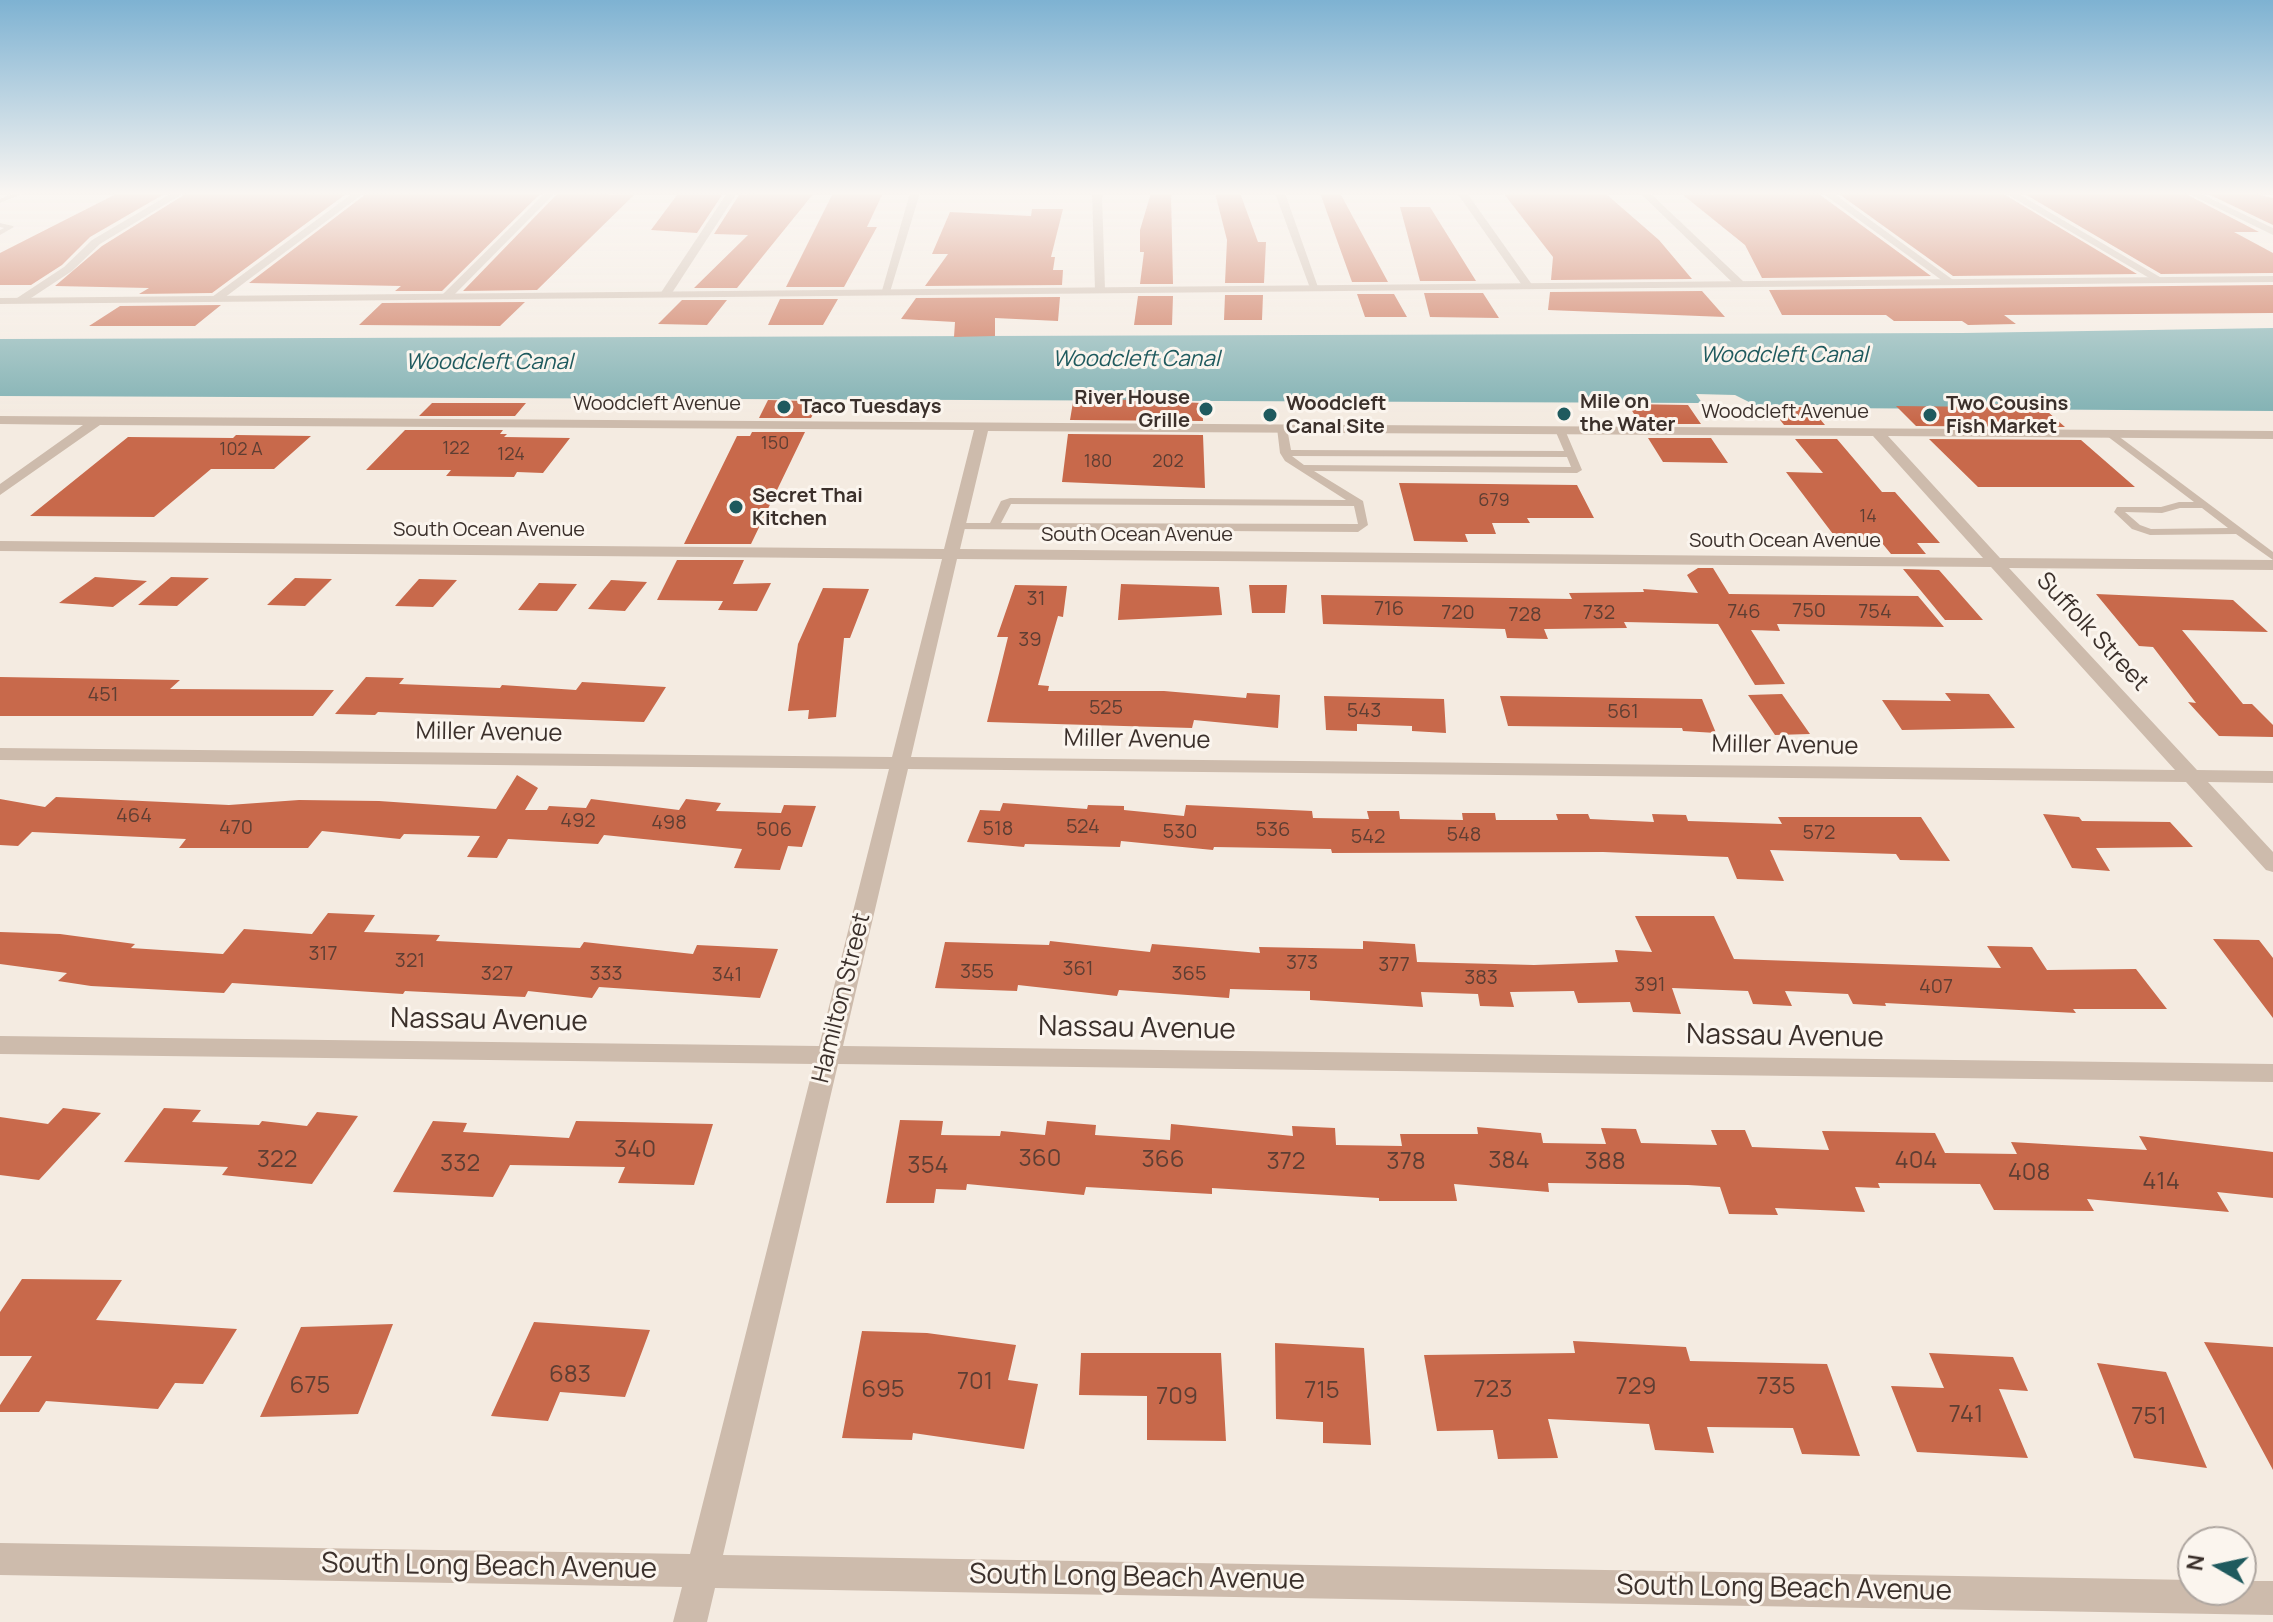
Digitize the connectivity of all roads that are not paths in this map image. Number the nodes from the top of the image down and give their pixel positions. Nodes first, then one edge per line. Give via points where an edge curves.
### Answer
1 (68, 269) edge
2 (257, 269) edge
3 (474, 269) edge
4 (683, 269) edge
5 (892, 269) edge
6 (1099, 269) edge
7 (1308, 269) edge
8 (1516, 269) edge
9 (1724, 269) edge
10 (1932, 269) edge
11 (2141, 269) edge
12 (2273, 279) edge
13 (2160, 280) junction
14 (1951, 282) junction
15 (1740, 284) junction
16 (1528, 286) junction
17 (1315, 288) junction
18 (1100, 290) junction
19 (885, 292) junction
20 (666, 294) junction
21 (447, 296) junction
22 (216, 299) junction
23 (21, 300) junction
24 (0, 301) edge
25 (0, 420) edge
26 (98, 420) junction
27 (982, 426) junction
28 (1282, 428) junction
29 (1560, 430) junction
30 (1876, 432) junction
31 (2110, 434) junction
32 (2273, 435) edge
33 (1285, 453) junction
34 (1572, 454) junction
35 (1302, 468) junction
36 (0, 491) edge
37 (1359, 503) junction
38 (2204, 505) junction
39 (957, 526) junction
40 (994, 526) junction
41 (2239, 531) junction
42 (0, 546) edge
43 (950, 554) junction
44 (2273, 557) edge
45 (1996, 563) junction
46 (2273, 565) edge
47 (0, 754) edge
48 (899, 763) junction
49 (2192, 776) junction
50 (2273, 777) edge
51 (2273, 865) edge
52 (0, 1045) edge
53 (828, 1055) junction
54 (2273, 1073) edge
55 (0, 1559) edge
56 (703, 1571) junction
57 (2273, 1598) edge
58 (690, 1622) edge

1 - 23 street
2 - 22 street
3 - 21 street
4 - 20 street
5 - 19 street
6 - 18 street
7 - 17 street
8 - 16 street
9 - 15 street
10 - 14 street
11 - 13 street
12 - 13 street
13 - 14 street
14 - 15 street
15 - 16 street
16 - 17 street
17 - 18 street
18 - 19 street
19 - 20 street
20 - 21 street
21 - 22 street
22 - 23 street
23 - 24 street
25 - 26 street, Woodcleft Avenue
26 - 27 street, Woodcleft Avenue
26 - 36 street
27 - 28 street, Woodcleft Avenue
27 - 39 street, Hamilton Street
28 - 29 street, Woodcleft Avenue
28 - 33 lane
29 - 30 street, Woodcleft Avenue
29 - 34 lane
30 - 31 street, Woodcleft Avenue
30 - 45 street, Suffolk Street
31 - 32 street, Woodcleft Avenue
31 - 38 lane
33 - 34 lane
33 - 35 lane
34 - 35 lane via 1577,470
35 - 37 lane
37 - 40 lane via 1010,501
37 - 40 lane via 1363,525 1358,529
38 - 41 lane
38 - 41 lane via 2119,512 2150,532
39 - 40 lane
39 - 43 street, Hamilton Street
41 - 44 lane
42 - 43 street, South Ocean Avenue
43 - 45 street, South Ocean Avenue
43 - 48 street, Hamilton Street
45 - 46 street, South Ocean Avenue
45 - 49 street, Suffolk Street
47 - 48 street, Miller Avenue
48 - 49 street, Miller Avenue
48 - 53 street, Hamilton Street
49 - 50 street, Miller Avenue
49 - 51 street, Suffolk Street
52 - 53 street, Nassau Avenue
53 - 54 street, Nassau Avenue
53 - 56 street, Hamilton Street
55 - 56 street, South Long Beach Avenue
56 - 57 street, South Long Beach Avenue
56 - 58 street, Hamilton Street

